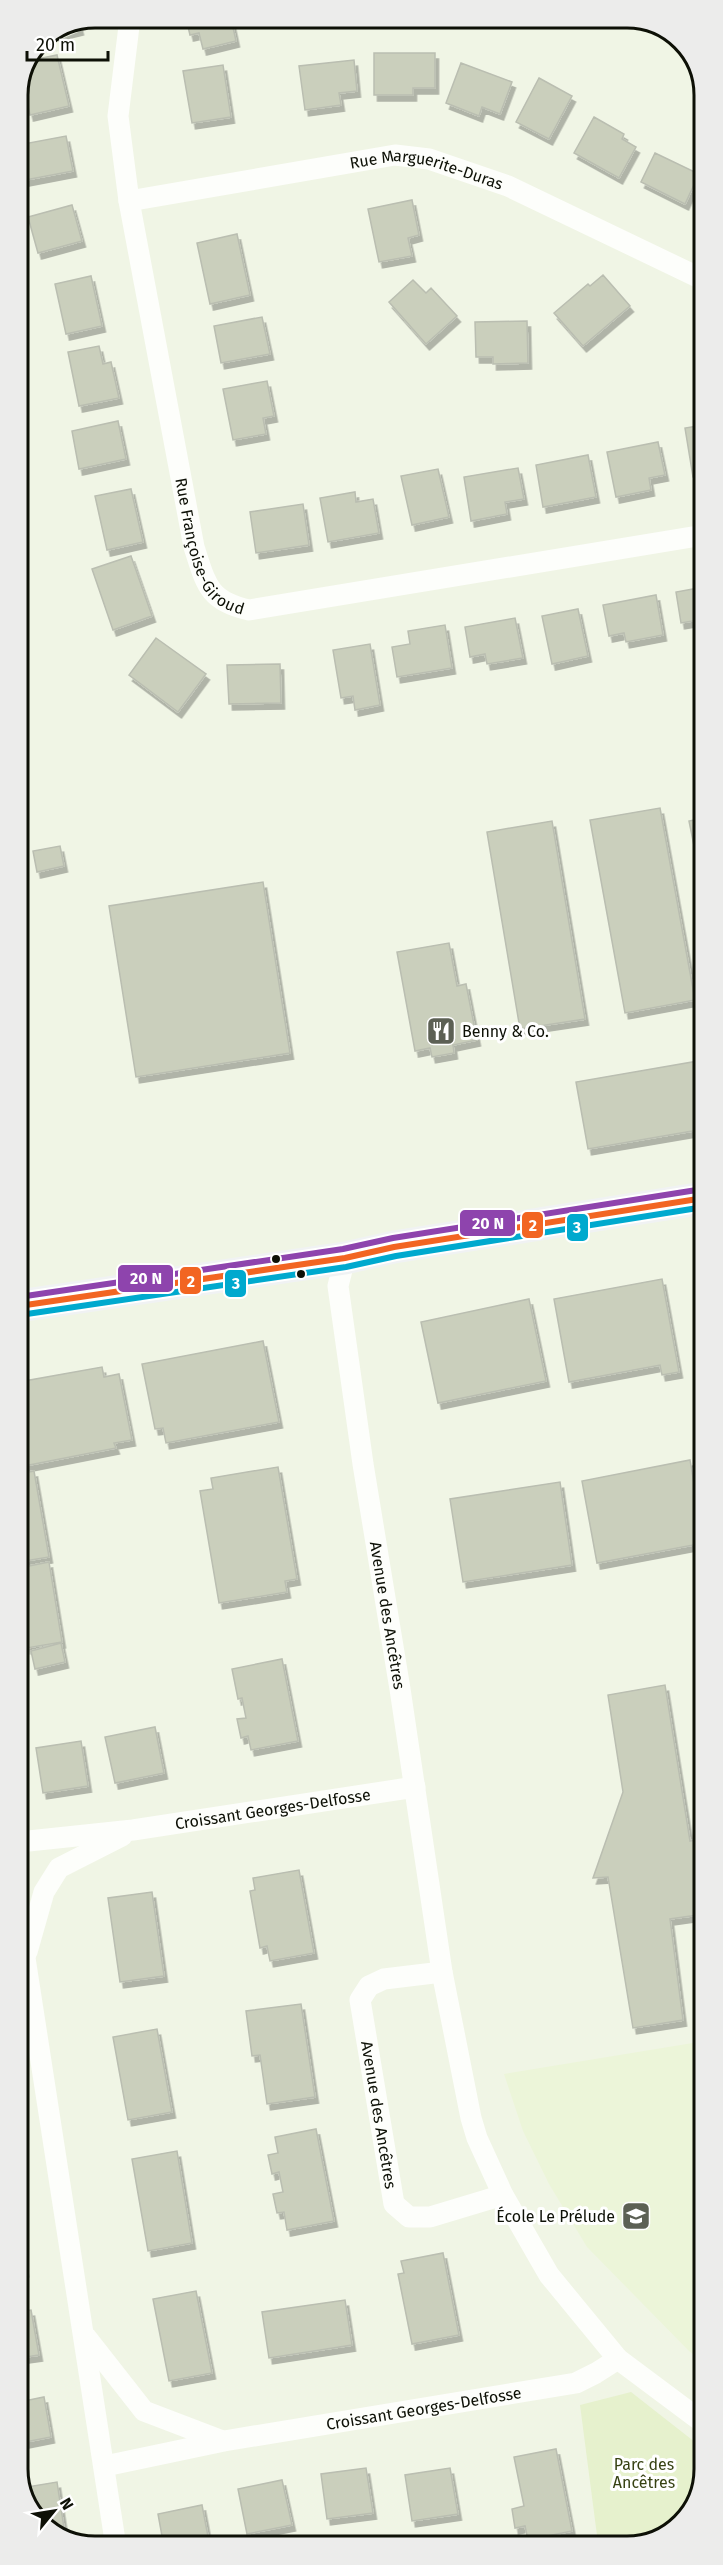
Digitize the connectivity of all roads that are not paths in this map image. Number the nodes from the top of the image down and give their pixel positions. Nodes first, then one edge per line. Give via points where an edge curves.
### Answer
1 (129, 28) edge
2 (129, 201) junction
3 (694, 275) edge
4 (694, 537) edge
5 (694, 1200) edge
6 (345, 1258) junction
7 (28, 1305) edge
8 (415, 1787) junction
9 (133, 1830) junction
10 (28, 1841) edge
11 (28, 1947) edge
12 (442, 1972) junction
13 (28, 1976) edge
14 (503, 2195) junction
15 (84, 2335) junction
16 (618, 2359) junction
17 (694, 2416) edge
18 (224, 2441) junction
19 (105, 2466) junction
20 (115, 2536) edge

1 - 2 street, Rue Françoise-Giroud via 118,116
2 - 3 street, Rue Marguerite-Duras via 395,156 429,159 508,186
2 - 4 street, Rue Françoise-Giroud via 194,547 213,594 232,606 249,610
5 - 6 main road
6 - 7 main road
6 - 8 street, Avenue des Ancêtres via 338,1286
8 - 9 street, Croissant Georges-Delfosse
8 - 12 street, Avenue des Ancêtres
9 - 10 street, Croissant Georges-Delfosse
9 - 11 street, Croissant Georges-Delfosse via 59,1869 44,1892
12 - 14 street, Avenue des Ancêtres via 471,2118
12 - 14 street, Avenue des Ancêtres via 384,1980 369,1986 360,2000 394,2204 410,2217 430,2217
13 - 15 street, Croissant Georges-Delfosse
14 - 16 street, Avenue des Ancêtres via 549,2276
15 - 18 street, Croissant Georges-Delfosse via 144,2411
15 - 19 street, Croissant Georges-Delfosse
16 - 17 street, Avenue des Ancêtres
16 - 18 street, Croissant Georges-Delfosse via 576,2383
18 - 19 street, Croissant Georges-Delfosse
19 - 20 street, Croissant Georges-Delfosse

